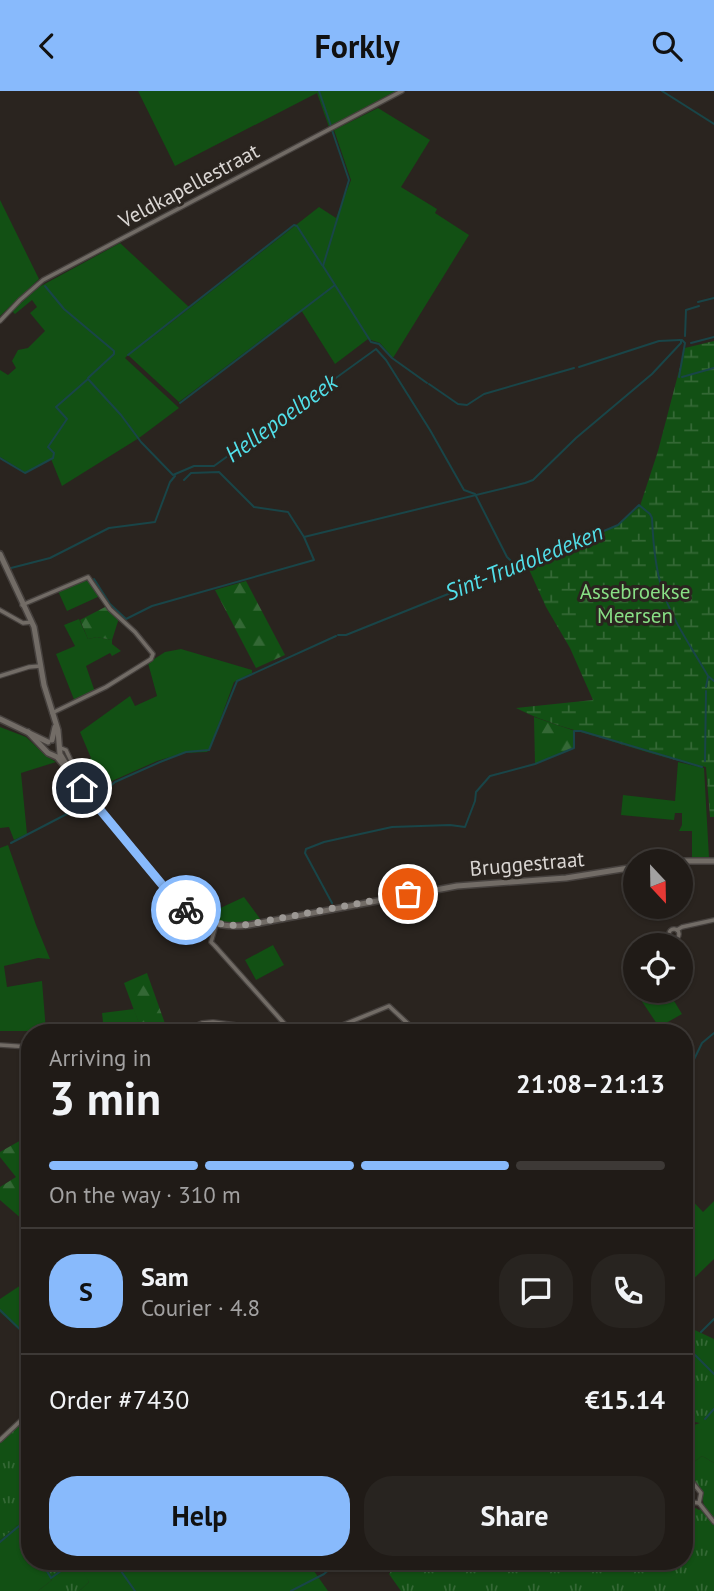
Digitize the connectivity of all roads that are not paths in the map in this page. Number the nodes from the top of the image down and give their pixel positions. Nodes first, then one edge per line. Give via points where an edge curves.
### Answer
1 (402, 91) edge
2 (0, 321) edge
3 (0, 554) edge
4 (23, 605) junction
5 (0, 610) edge
6 (32, 622) junction
7 (40, 666) junction
8 (0, 676) edge
9 (52, 713) junction
10 (0, 719) edge
11 (51, 743) junction
12 (58, 752) junction
13 (69, 771) junction
14 (693, 861) edge
15 (714, 861) edge
16 (623, 869) edge
17 (714, 920) edge
18 (216, 925) junction
19 (677, 930) dead end
20 (201, 1024) edge
21 (233, 1024) edge
22 (285, 1024) edge
23 (345, 1024) edge
24 (408, 1024) edge
25 (0, 1045) edge
26 (21, 1046) edge
27 (21, 1420) edge
28 (0, 1440) edge
29 (693, 1482) edge
30 (693, 1502) edge
31 (699, 1503) junction
32 (714, 1521) edge

1 - 2 street, Veldkapellestraat via 43,281
3 - 4 main road
4 - 6 main road
4 - 9 street via 88,577 153,656 124,677
5 - 6 street via 20,622
6 - 7 main road
7 - 8 street
7 - 9 main road
9 - 11 main road
10 - 11 main road
11 - 12 main road
11 - 12 main road via 48,753
12 - 13 main road, Bruggestraat
12 - 13 street via 66,750 74,767
13 - 18 main road, Bruggestraat via 174,899 189,913
14 - 15 main road
16 - 18 main road, Bruggestraat via 457,886 248,925
17 - 19 street
18 - 22 street via 212,942
20 - 21 street
23 - 24 street via 389,1006
25 - 26 street
27 - 28 street
29 - 31 street via 701,1493
30 - 31 street
31 - 32 street

